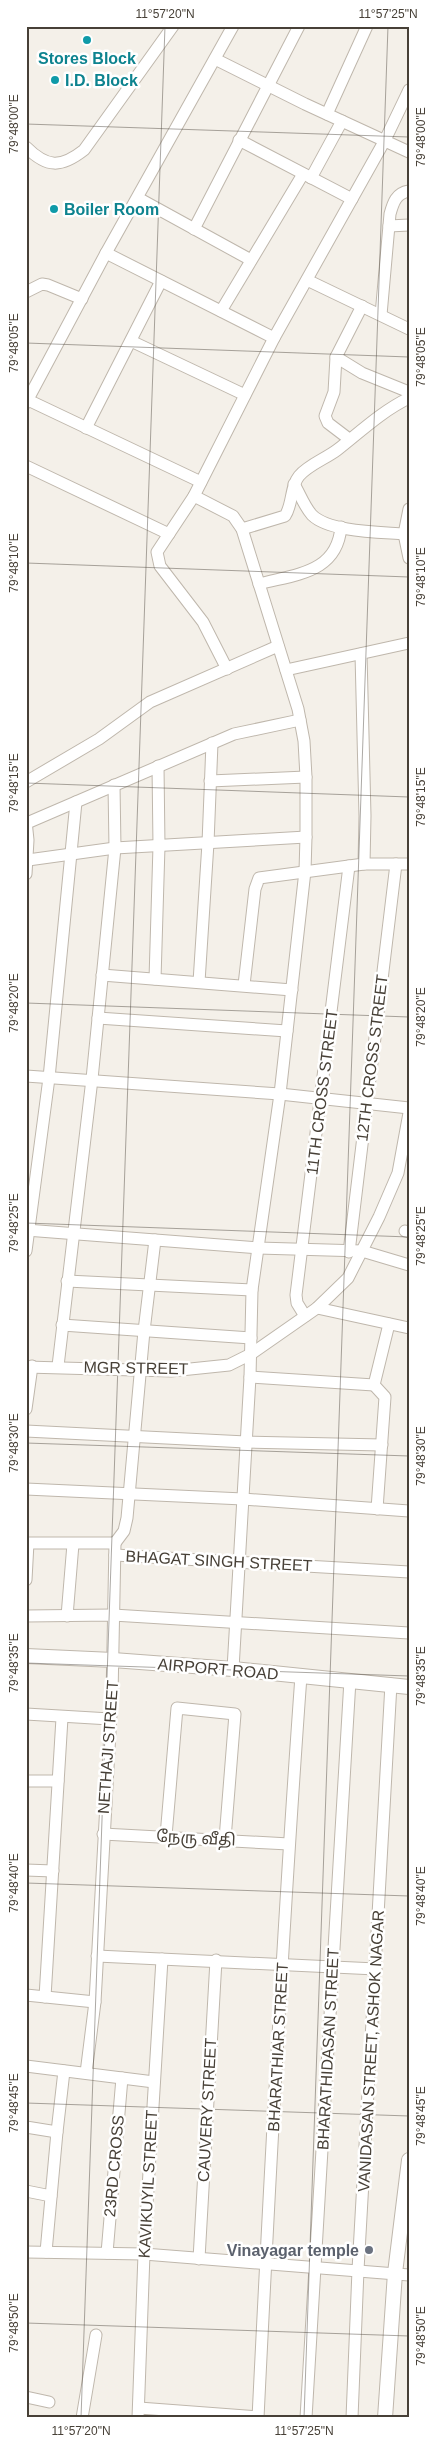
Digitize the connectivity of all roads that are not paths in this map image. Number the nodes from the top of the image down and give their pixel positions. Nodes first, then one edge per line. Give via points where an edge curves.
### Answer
1 (173, 26) edge
2 (233, 26) edge
3 (298, 26) edge
4 (367, 26) edge
5 (215, 59) junction
6 (269, 86) junction
7 (409, 90) edge
8 (327, 114) junction
9 (342, 121) junction
10 (239, 140) junction
11 (385, 140) junction
12 (26, 147) edge
13 (409, 152) edge
14 (307, 176) junction
15 (409, 191) edge
16 (138, 198) junction
17 (352, 199) junction
18 (409, 225) edge
19 (389, 226) junction
20 (194, 228) junction
21 (106, 253) junction
22 (251, 260) junction
23 (307, 280) junction
24 (161, 281) junction
25 (26, 292) edge
26 (82, 298) junction
27 (362, 306) junction
28 (221, 311) junction
29 (381, 315) junction
30 (409, 329) edge
31 (274, 338) junction
32 (132, 341) junction
33 (336, 357) junction
34 (409, 392) edge
35 (245, 395) junction
36 (409, 398) edge
37 (27, 402) edge
38 (86, 428) junction
39 (349, 439) junction
40 (26, 466) edge
41 (201, 482) junction
42 (294, 484) junction
43 (194, 496) junction
44 (409, 508) edge
45 (341, 527) junction
46 (242, 529) junction
47 (169, 534) junction
48 (404, 534) junction
49 (409, 558) edge
50 (259, 584) junction
51 (409, 643) edge
52 (278, 646) junction
53 (361, 654) junction
54 (227, 669) junction
55 (286, 670) junction
56 (300, 720) junction
57 (212, 743) junction
58 (158, 766) junction
59 (306, 776) junction
60 (210, 781) junction
61 (26, 782) edge
62 (114, 785) junction
63 (76, 802) junction
64 (27, 822) edge
65 (306, 836) junction
66 (208, 843) junction
67 (159, 846) junction
68 (115, 848) junction
69 (71, 855) junction
70 (28, 860) junction
71 (364, 864) junction
72 (396, 864) junction
73 (409, 864) edge
74 (348, 866) junction
75 (305, 871) junction
76 (26, 874) edge
77 (102, 975) junction
78 (154, 979) junction
79 (199, 982) junction
80 (244, 985) junction
81 (292, 990) junction
82 (98, 1018) junction
83 (287, 1031) junction
84 (26, 1076) edge
85 (49, 1078) junction
86 (92, 1079) junction
87 (280, 1094) junction
88 (321, 1098) junction
89 (366, 1103) junction
90 (409, 1108) edge
91 (409, 1113) edge
92 (28, 1231) edge
93 (73, 1234) junction
94 (155, 1240) junction
95 (258, 1248) junction
96 (304, 1250) junction
97 (26, 1251) edge
98 (362, 1251) junction
99 (349, 1252) junction
100 (409, 1264) edge
101 (67, 1281) junction
102 (150, 1285) junction
103 (252, 1290) junction
104 (317, 1308) junction
105 (305, 1316) junction
106 (389, 1324) junction
107 (62, 1325) junction
108 (409, 1328) edge
109 (144, 1331) junction
110 (251, 1338) junction
111 (251, 1354) junction
112 (29, 1366) edge
113 (58, 1366) junction
114 (140, 1370) junction
115 (250, 1377) junction
116 (374, 1386) junction
117 (26, 1409) edge
118 (26, 1431) edge
119 (135, 1437) junction
120 (246, 1442) junction
121 (382, 1445) junction
122 (26, 1489) edge
123 (130, 1494) junction
124 (243, 1499) junction
125 (377, 1509) junction
126 (409, 1511) edge
127 (115, 1543) junction
128 (73, 1544) junction
129 (115, 1555) junction
130 (240, 1562) junction
131 (409, 1572) edge
132 (26, 1580) edge
133 (113, 1615) junction
134 (26, 1616) edge
135 (67, 1616) junction
136 (236, 1622) junction
137 (409, 1633) edge
138 (26, 1656) edge
139 (113, 1660) junction
140 (233, 1669) junction
141 (301, 1676) junction
142 (350, 1680) junction
143 (391, 1684) junction
144 (409, 1687) edge
145 (26, 1714) edge
146 (62, 1718) junction
147 (110, 1719) junction
148 (26, 1781) edge
149 (58, 1781) junction
150 (103, 1834) junction
151 (166, 1836) junction
152 (225, 1839) junction
153 (289, 1844) junction
154 (26, 1870) edge
155 (53, 1871) junction
156 (97, 1956) junction
157 (162, 1959) junction
158 (216, 1960) junction
159 (281, 1965) junction
160 (333, 1967) junction
161 (376, 1969) junction
162 (26, 1995) edge
163 (46, 1997) junction
164 (94, 2002) junction
165 (26, 2066) edge
166 (64, 2071) junction
167 (86, 2073) junction
168 (122, 2078) junction
169 (154, 2082) junction
170 (26, 2127) edge
171 (57, 2132) junction
172 (409, 2160) edge
173 (26, 2191) edge
174 (51, 2196) junction
175 (26, 2252) edge
176 (46, 2252) junction
177 (107, 2253) junction
178 (144, 2254) junction
179 (199, 2258) junction
180 (266, 2264) junction
181 (314, 2267) junction
182 (358, 2270) junction
183 (402, 2274) edge
184 (96, 2335) dead end
185 (26, 2397) edge
186 (49, 2402) dead end
187 (138, 2413) edge
188 (189, 2415) edge
189 (82, 2418) edge
190 (258, 2418) edge
191 (306, 2418) edge
192 (352, 2418) edge
193 (385, 2418) edge

1 - 12 street via 84,150 66,162 56,164 43,161
2 - 5 street
3 - 6 street
4 - 8 street
5 - 6 street
5 - 16 street
6 - 8 street
6 - 10 street
7 - 11 street
8 - 9 street
9 - 11 street
9 - 14 street
10 - 14 street
10 - 20 street
11 - 13 street
11 - 17 street
14 - 17 street
14 - 22 street
15 - 19 street via 393,202
16 - 20 street
16 - 21 street
17 - 23 street
18 - 19 street
19 - 29 street
20 - 22 street
21 - 24 street
21 - 26 street
22 - 28 street
23 - 27 street
23 - 31 street
24 - 28 street
24 - 32 street
25 - 26 street via 48,284
26 - 37 street
27 - 29 street
27 - 33 street
28 - 31 street
29 - 30 street
31 - 35 street
32 - 35 street
32 - 38 street
33 - 34 street via 362,373
33 - 39 street via 334,392 324,416
35 - 41 street
36 - 39 street
37 - 38 street
38 - 41 street
39 - 42 street via 299,475
40 - 47 street
41 - 43 street
42 - 45 street via 312,515
42 - 46 street via 292,502 285,516
43 - 46 street via 233,516
43 - 47 street
44 - 48 street
45 - 48 street
45 - 50 street via 338,548 331,558 317,567
46 - 50 street
47 - 54 street via 159,547 157,559 203,622
48 - 49 street
50 - 52 street
51 - 53 street
52 - 54 street
52 - 55 street
53 - 55 street
53 - 71 street
54 - 61 street via 150,702 99,739
55 - 56 street
56 - 57 street via 234,734
56 - 59 street
57 - 58 street
57 - 60 street
58 - 62 street
58 - 67 street
59 - 60 street
59 - 65 street
60 - 66 street
62 - 63 street
62 - 68 street
63 - 64 street
63 - 69 street
64 - 70 street
65 - 66 street
65 - 75 street
66 - 67 street
66 - 79 street
67 - 68 street
67 - 78 street
68 - 69 street
68 - 77 street
69 - 70 street
69 - 85 street
70 - 76 street
71 - 72 street
71 - 74 street
72 - 73 street
72 - 89 street, 12TH CROSS STREET
74 - 75 street
74 - 88 street, 11TH CROSS STREET
75 - 80 street via 259,878
75 - 81 street
77 - 78 street
77 - 82 street
78 - 79 street
79 - 80 street
80 - 81 street
81 - 83 street
82 - 83 street
82 - 86 street
83 - 87 street
84 - 85 street
85 - 86 street
85 - 92 street
86 - 87 street
86 - 93 street
87 - 88 street
87 - 95 street
88 - 89 street
88 - 96 street, 11TH CROSS STREET
89 - 90 street
89 - 99 street, 12TH CROSS STREET
91 - 98 street, MGR STREET via 398,1173
92 - 93 street
92 - 97 street
93 - 94 street
93 - 101 street
94 - 95 street
94 - 102 street
95 - 96 street
95 - 103 street
96 - 99 street
96 - 105 street, 11TH CROSS STREET via 296,1295
98 - 99 street
98 - 100 street
98 - 104 street, MGR STREET via 348,1278
101 - 102 street
101 - 107 street
102 - 103 street
102 - 109 street
103 - 110 street
104 - 105 street, MGR STREET
104 - 106 street
105 - 111 street, MGR STREET
106 - 108 street
106 - 116 street
107 - 109 street
107 - 113 street
109 - 110 street
109 - 114 street
110 - 111 street
111 - 114 street, MGR STREET via 228,1365 199,1370
111 - 115 street
112 - 113 street, MGR STREET
112 - 117 street
113 - 114 street, MGR STREET
114 - 119 street
115 - 116 street
115 - 120 street
116 - 121 street via 385,1396
118 - 119 street
119 - 120 street
119 - 123 street
120 - 121 street
120 - 124 street
121 - 125 street
122 - 123 street
123 - 124 street
123 - 127 street via 124,1531
124 - 125 street
124 - 130 street
125 - 126 street
127 - 128 street
127 - 129 street
128 - 132 street via 28,1543
128 - 135 street
129 - 130 street, BHAGAT SINGH STREET
129 - 133 street, BHAGAT SINGH STREET
130 - 131 street, BHAGAT SINGH STREET
130 - 136 street
133 - 135 street
133 - 136 street
133 - 139 street, BHAGAT SINGH STREET
134 - 135 street
136 - 137 street
136 - 140 street
138 - 139 street, AIRPORT ROAD
139 - 140 street, AIRPORT ROAD
139 - 147 street, NETHAJI STREET
140 - 141 street, AIRPORT ROAD
141 - 142 street, AIRPORT ROAD
141 - 153 street, BHARATHIAR STREET
142 - 143 street, AIRPORT ROAD
142 - 160 street, BHARATHIDASAN STREET
143 - 144 street, AIRPORT ROAD
143 - 161 street, VANIDASAN STREET, ASHOK NAGAR
145 - 146 street
146 - 147 street
146 - 149 street
147 - 150 street, NETHAJI STREET
148 - 149 street
149 - 155 street
150 - 151 street, நேரு வீதி
150 - 156 street, NETHAJI STREET
151 - 152 street, நேரு வீதி
151 - 152 street via 176,1710 235,1714
152 - 153 street, நேரு வீதி
153 - 159 street, BHARATHIAR STREET
154 - 155 street
155 - 163 street
156 - 157 street
156 - 164 street, NETHAJI STREET
157 - 158 street
157 - 169 street, KAVIKUYIL STREET
158 - 159 street
158 - 179 street, CAUVERY STREET
159 - 160 street
159 - 180 street, BHARATHIAR STREET
160 - 161 street
160 - 181 street, BHARATHIDASAN STREET
161 - 182 street, VANIDASAN STREET, ASHOK NAGAR
162 - 163 street
163 - 164 street
164 - 167 street, NETHAJI STREET
165 - 166 street
166 - 167 street
166 - 171 street
167 - 168 street
168 - 169 street
168 - 177 street, 23RD CROSS
169 - 178 street, KAVIKUYIL STREET
170 - 171 street
171 - 174 street
172 - 183 street
173 - 174 street
174 - 176 street
175 - 176 street
176 - 177 street
177 - 178 street
178 - 179 street
178 - 187 street, KAVIKUYIL STREET
179 - 180 street
180 - 181 street
180 - 190 street, BHARATHIAR STREET
181 - 182 street
181 - 191 street, BHARATHIDASAN STREET
182 - 183 street
182 - 192 street, VANIDASAN STREET, ASHOK NAGAR
183 - 193 street
184 - 189 street
185 - 186 street
187 - 188 street
188 - 190 street

